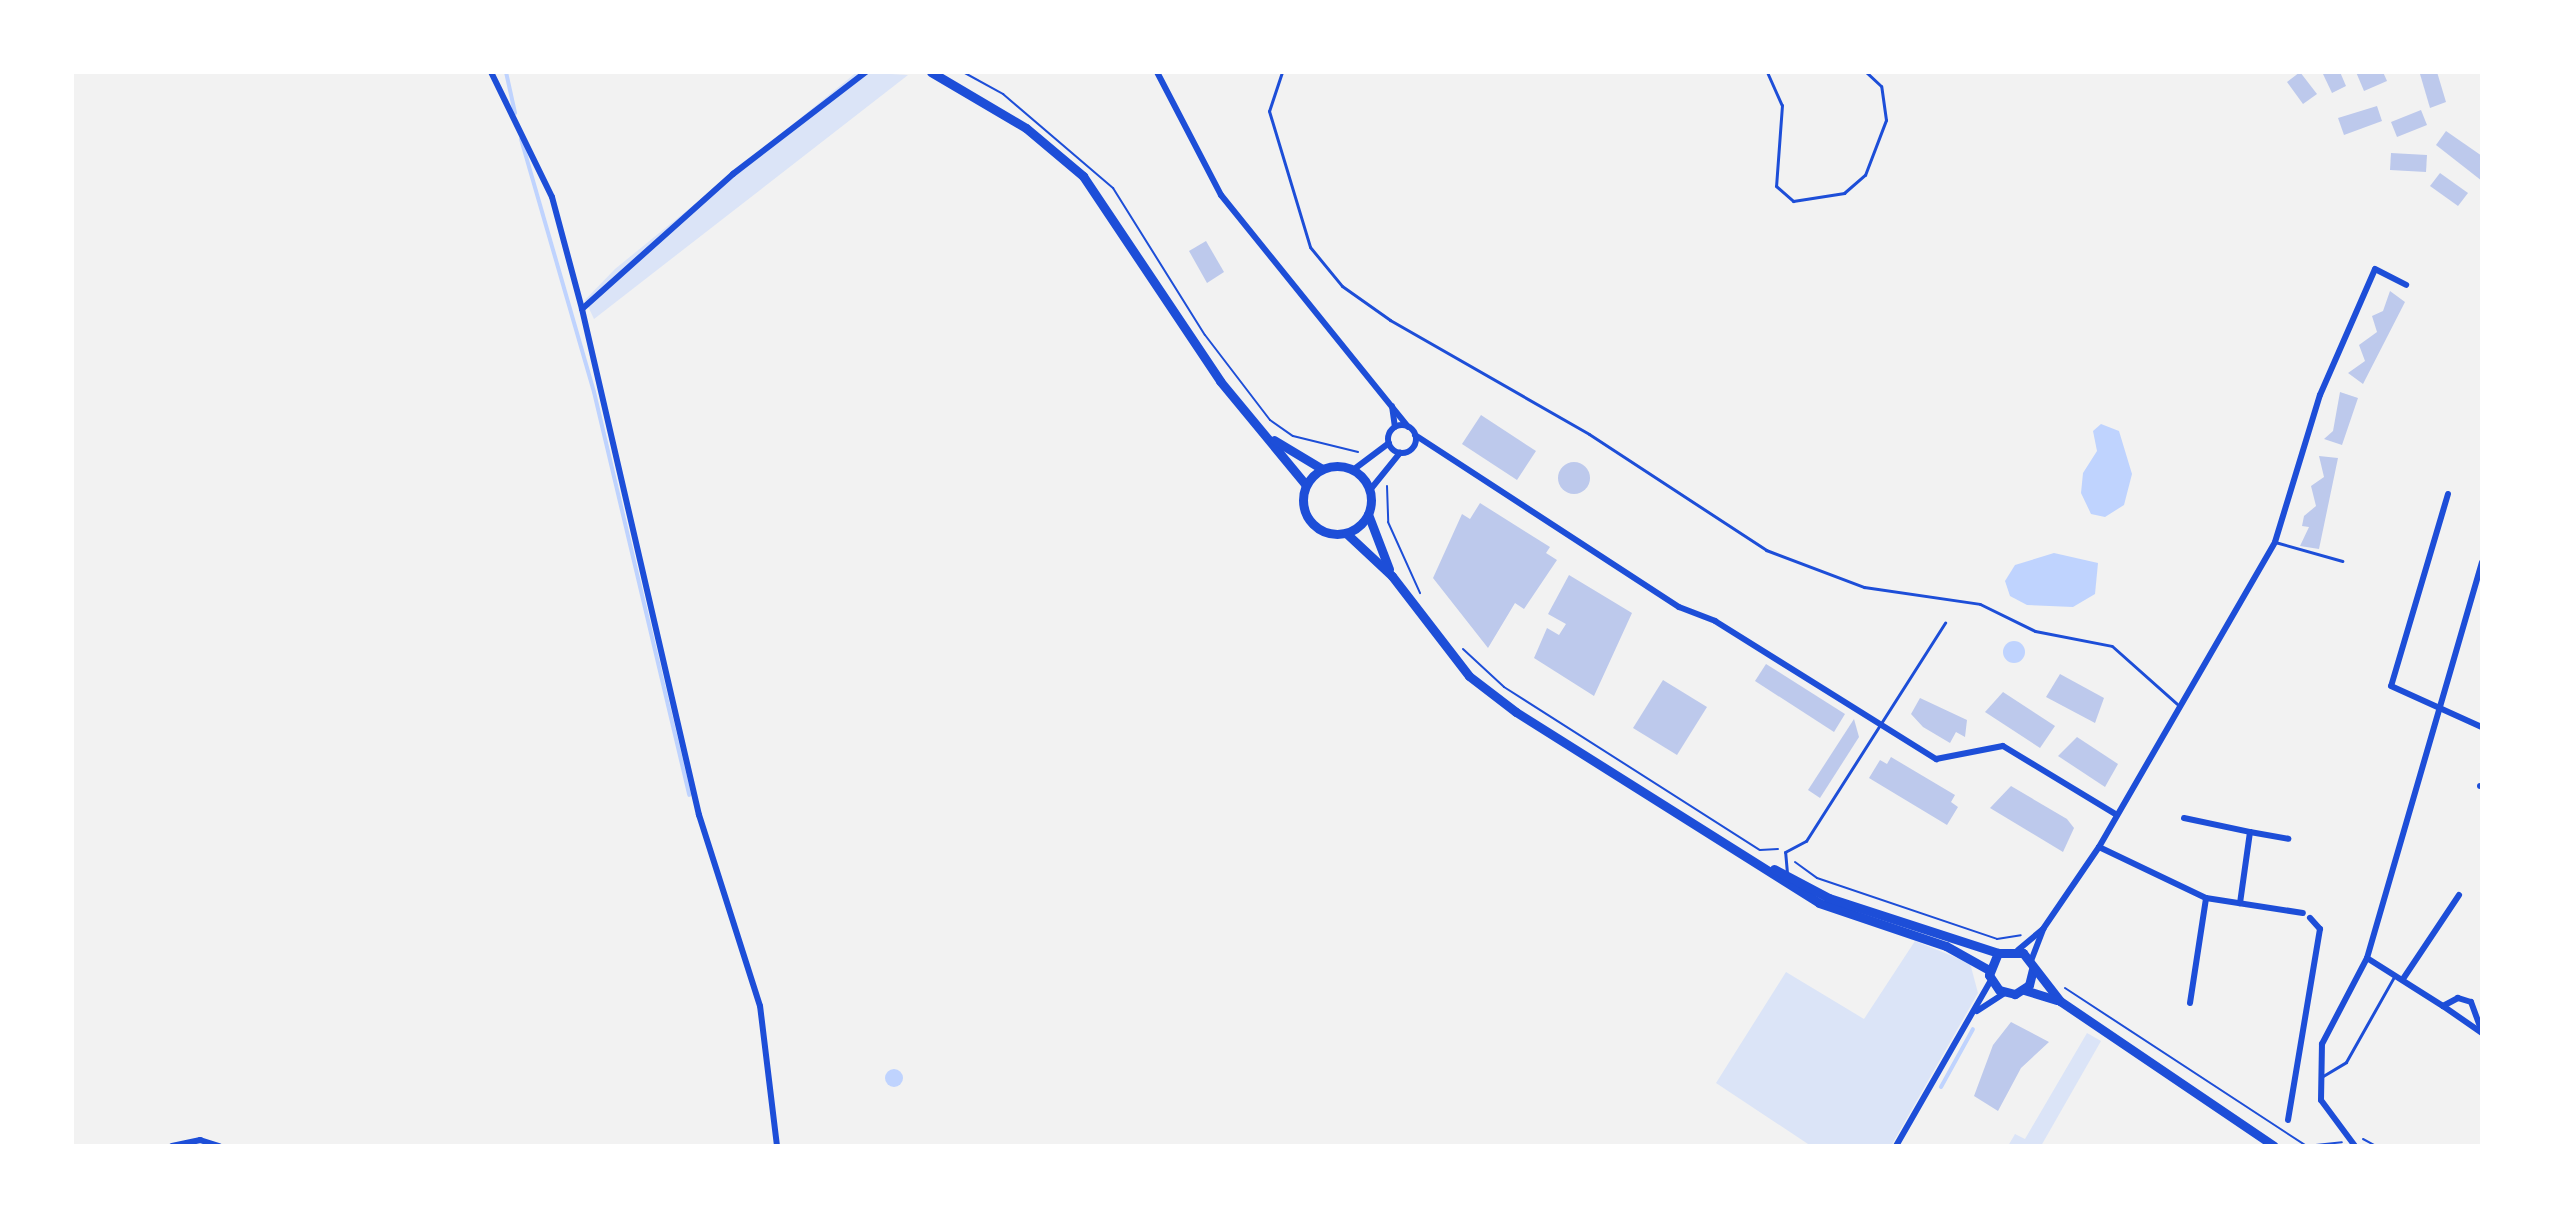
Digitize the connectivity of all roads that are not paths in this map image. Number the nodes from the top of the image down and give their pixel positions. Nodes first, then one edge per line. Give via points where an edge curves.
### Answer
1 (491, 72) edge
2 (866, 72) edge
3 (931, 72) edge
4 (1157, 72) edge
5 (1282, 72) edge
6 (1767, 72) edge
7 (1866, 72) edge
8 (2406, 285) dead end
9 (582, 309) junction
10 (1392, 403) junction
11 (1395, 427) junction
12 (1408, 427) junction
13 (1415, 435) junction
14 (1268, 437) junction
15 (1389, 443) junction
16 (1413, 448) junction
17 (1435, 452) junction
18 (1401, 453) junction
19 (1322, 469) junction
20 (1353, 470) junction
21 (1306, 485) junction
22 (1370, 490) junction
23 (2448, 494) dead end
24 (1368, 514) junction
25 (1346, 533) junction
26 (2275, 542) junction
27 (2342, 561) dead end
28 (2482, 562) edge
29 (1392, 576) junction
30 (1945, 623) dead end
31 (2177, 704) junction
32 (2436, 712) junction
33 (1876, 726) junction
34 (2482, 727) edge
35 (2117, 815) junction
36 (2184, 818) dead end
37 (2250, 832) junction
38 (2288, 839) dead end
39 (2099, 847) junction
40 (1735, 849) junction
41 (1795, 881) junction
42 (2459, 895) dead end
43 (2206, 898) junction
44 (2240, 903) junction
45 (2303, 913) dead end
46 (2310, 918) dead end
47 (2043, 929) junction
48 (2018, 950) junction
49 (1998, 953) junction
50 (2367, 958) junction
51 (2032, 965) junction
52 (1990, 975) junction
53 (2395, 975) junction
54 (2403, 979) junction
55 (2024, 990) junction
56 (2005, 993) junction
57 (2060, 1001) junction
58 (2190, 1003) dead end
59 (2443, 1006) junction
60 (1977, 1011) junction
61 (2482, 1032) edge
62 (2297, 1065) junction
63 (2317, 1068) junction
64 (2319, 1078) junction
65 (2288, 1120) dead end
66 (2346, 1136) junction
67 (2356, 1143) edge
68 (2342, 1144) edge
69 (172, 1146) edge
70 (219, 1146) edge
71 (777, 1146) edge
72 (1896, 1146) edge
73 (2274, 1146) edge

1 - 9 street via 552,197
2 - 9 street via 733,174
3 - 14 main road via 1001,110 1083,176 1220,381
4 - 10 street via 1221,195
5 - 31 lane via 1269,111 1310,247 1342,286 1589,434 1766,550 1864,587 1980,604 2035,631 2112,646
6 - 7 lane via 1782,105 1776,186 1793,201 1844,193 1865,175 1886,120 1881,86
8 - 26 street via 2375,269 2320,395
9 - 71 street via 699,815 766,1030
10 - 11 street
10 - 12 street
11 - 12 street
11 - 15 street
12 - 13 street
13 - 16 street
13 - 17 street
14 - 19 main road
14 - 21 main road
15 - 18 street
15 - 20 street
16 - 17 street
16 - 18 street
17 - 33 street
18 - 22 street
19 - 20 main road
19 - 21 main road
20 - 22 main road
21 - 25 main road via 1303,507 1311,524
22 - 24 main road
23 - 32 street via 2391,686
24 - 25 main road
24 - 29 main road
25 - 29 main road
26 - 27 lane
26 - 31 street
28 - 32 street
29 - 40 main road via 1449,653 1493,696
30 - 33 lane
31 - 35 street
32 - 34 street
32 - 50 street
33 - 35 street via 1936,759 2003,746
33 - 41 lane via 1806,841 1785,852
35 - 39 street
36 - 37 street
37 - 38 street
37 - 44 street
39 - 43 street
39 - 47 street
40 - 41 main road
40 - 52 main road via 1819,903 1946,946
41 - 49 main road
42 - 54 street
43 - 44 street
43 - 58 street
44 - 45 street
46 - 62 street via 2320,929
47 - 48 street
47 - 51 street
48 - 49 main road
48 - 51 main road
49 - 52 main road
50 - 53 street
50 - 63 street via 2322,1044
51 - 55 main road
51 - 57 main road
52 - 56 main road
52 - 60 street
53 - 54 street
53 - 64 lane via 2346,1062
54 - 59 street
55 - 56 main road
55 - 57 main road
56 - 60 street
57 - 73 main road
59 - 61 street
59 - 61 street via 2458,998 2471,1002
60 - 72 street
62 - 63 street
62 - 65 street
63 - 64 street
64 - 66 street via 2325,1110
66 - 67 street
66 - 68 street
69 - 70 street via 200,1140

